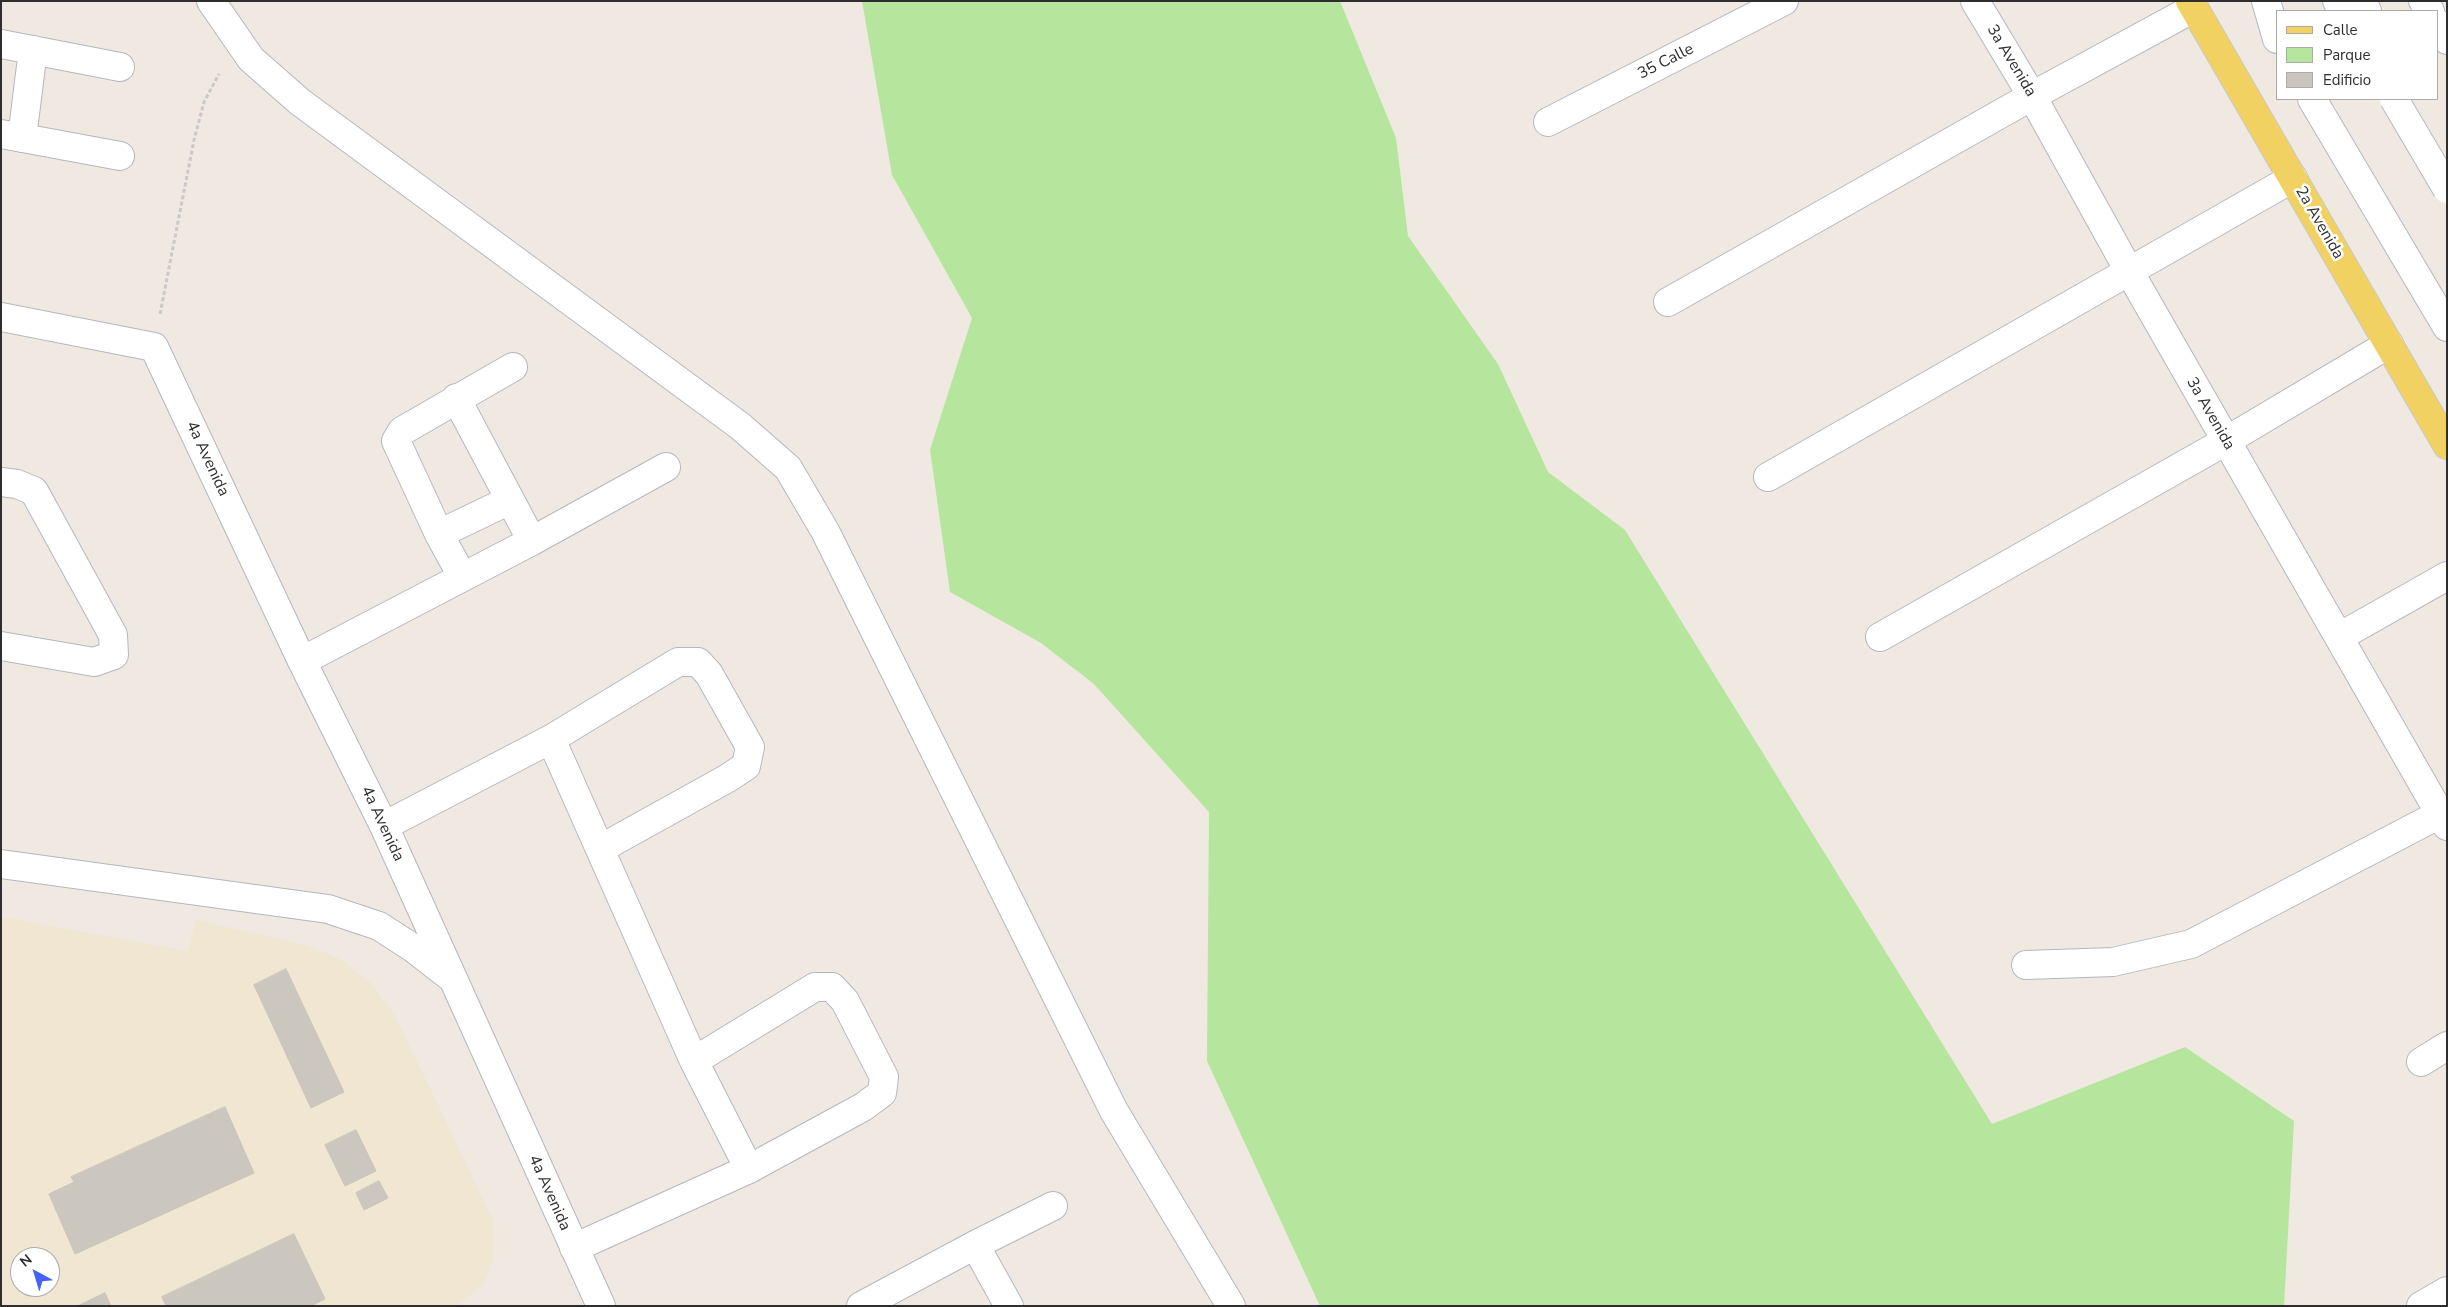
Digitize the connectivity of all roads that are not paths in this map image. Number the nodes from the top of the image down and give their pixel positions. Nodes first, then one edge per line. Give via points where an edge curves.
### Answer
1 (211, 1) edge
2 (1784, 1) edge
3 (1975, 1) edge
4 (2266, 1) edge
5 (2192, 5) edge
6 (2438, 25) edge
7 (2276, 36) edge
8 (2447, 40) edge
9 (1, 44) edge
10 (33, 50) junction
11 (120, 67) dead end
12 (2032, 96) junction
13 (2313, 100) edge
14 (2395, 100) edge
15 (2404, 100) edge
16 (1548, 122) dead end
17 (12, 136) edge
18 (120, 156) dead end
19 (2293, 178) junction
20 (2447, 189) edge
21 (2447, 198) edge
22 (2128, 271) junction
23 (1668, 302) dead end
24 (1, 317) edge
25 (2447, 327) edge
26 (2389, 344) junction
27 (512, 367) dead end
28 (456, 398) junction
29 (2226, 440) junction
30 (2447, 445) edge
31 (666, 466) dead end
32 (1768, 477) dead end
33 (1, 482) edge
34 (510, 500) junction
35 (439, 534) junction
36 (532, 541) junction
37 (462, 576) junction
38 (2447, 576) edge
39 (2339, 637) junction
40 (1880, 638) dead end
41 (1, 646) edge
42 (302, 661) junction
43 (551, 739) junction
44 (2443, 820) edge
45 (384, 826) junction
46 (600, 849) junction
47 (1, 864) edge
48 (2026, 965) dead end
49 (452, 979) junction
50 (2447, 1046) edge
51 (694, 1061) junction
52 (2422, 1062) dead end
53 (749, 1169) junction
54 (1053, 1206) dead end
55 (975, 1245) junction
56 (574, 1248) junction
57 (2447, 1291) edge
58 (596, 1304) edge
59 (861, 1306) edge
60 (1009, 1306) edge
61 (1231, 1306) edge
62 (2421, 1306) edge

1 - 61 street via 251,59 300,102 732,420 788,468 825,531 1114,1111
2 - 16 street, 35 Calle
3 - 12 street, 3a Avenida
4 - 7 street
5 - 12 street
5 - 19 main road, 2a Avenida
6 - 8 street
9 - 10 street
10 - 11 street
10 - 17 street
12 - 22 street, 3a Avenida
12 - 23 street
13 - 25 street
14 - 20 street, bridge
15 - 21 street
17 - 18 street
19 - 22 street
19 - 26 main road, 2a Avenida
22 - 29 street, 3a Avenida
22 - 32 street
24 - 42 street, 4a Avenida via 154,347
26 - 29 street
26 - 30 main road, 2a Avenida
27 - 28 street
28 - 34 street
28 - 35 street via 402,431 396,441
29 - 39 street, 3a Avenida
29 - 40 street
31 - 36 street
33 - 41 street via 34,491 113,635 114,655 94,662
34 - 35 street
34 - 36 street
35 - 37 street
36 - 37 street
37 - 42 street
38 - 39 street
39 - 44 street, 3a Avenida
42 - 45 street, 4a Avenida
43 - 45 street
43 - 46 street
43 - 46 street via 678,662 698,662 750,747 746,766
44 - 48 street via 2191,944 2113,962
45 - 49 street, 4a Avenida
46 - 51 street
47 - 49 street via 328,909 379,926
49 - 56 street, 4a Avenida
50 - 52 street
51 - 53 street
51 - 53 street via 815,987 832,987 845,1001 884,1077 882,1093 863,1106
53 - 56 street
54 - 55 street
55 - 59 street
55 - 60 street
56 - 58 street, 4a Avenida
57 - 62 street

